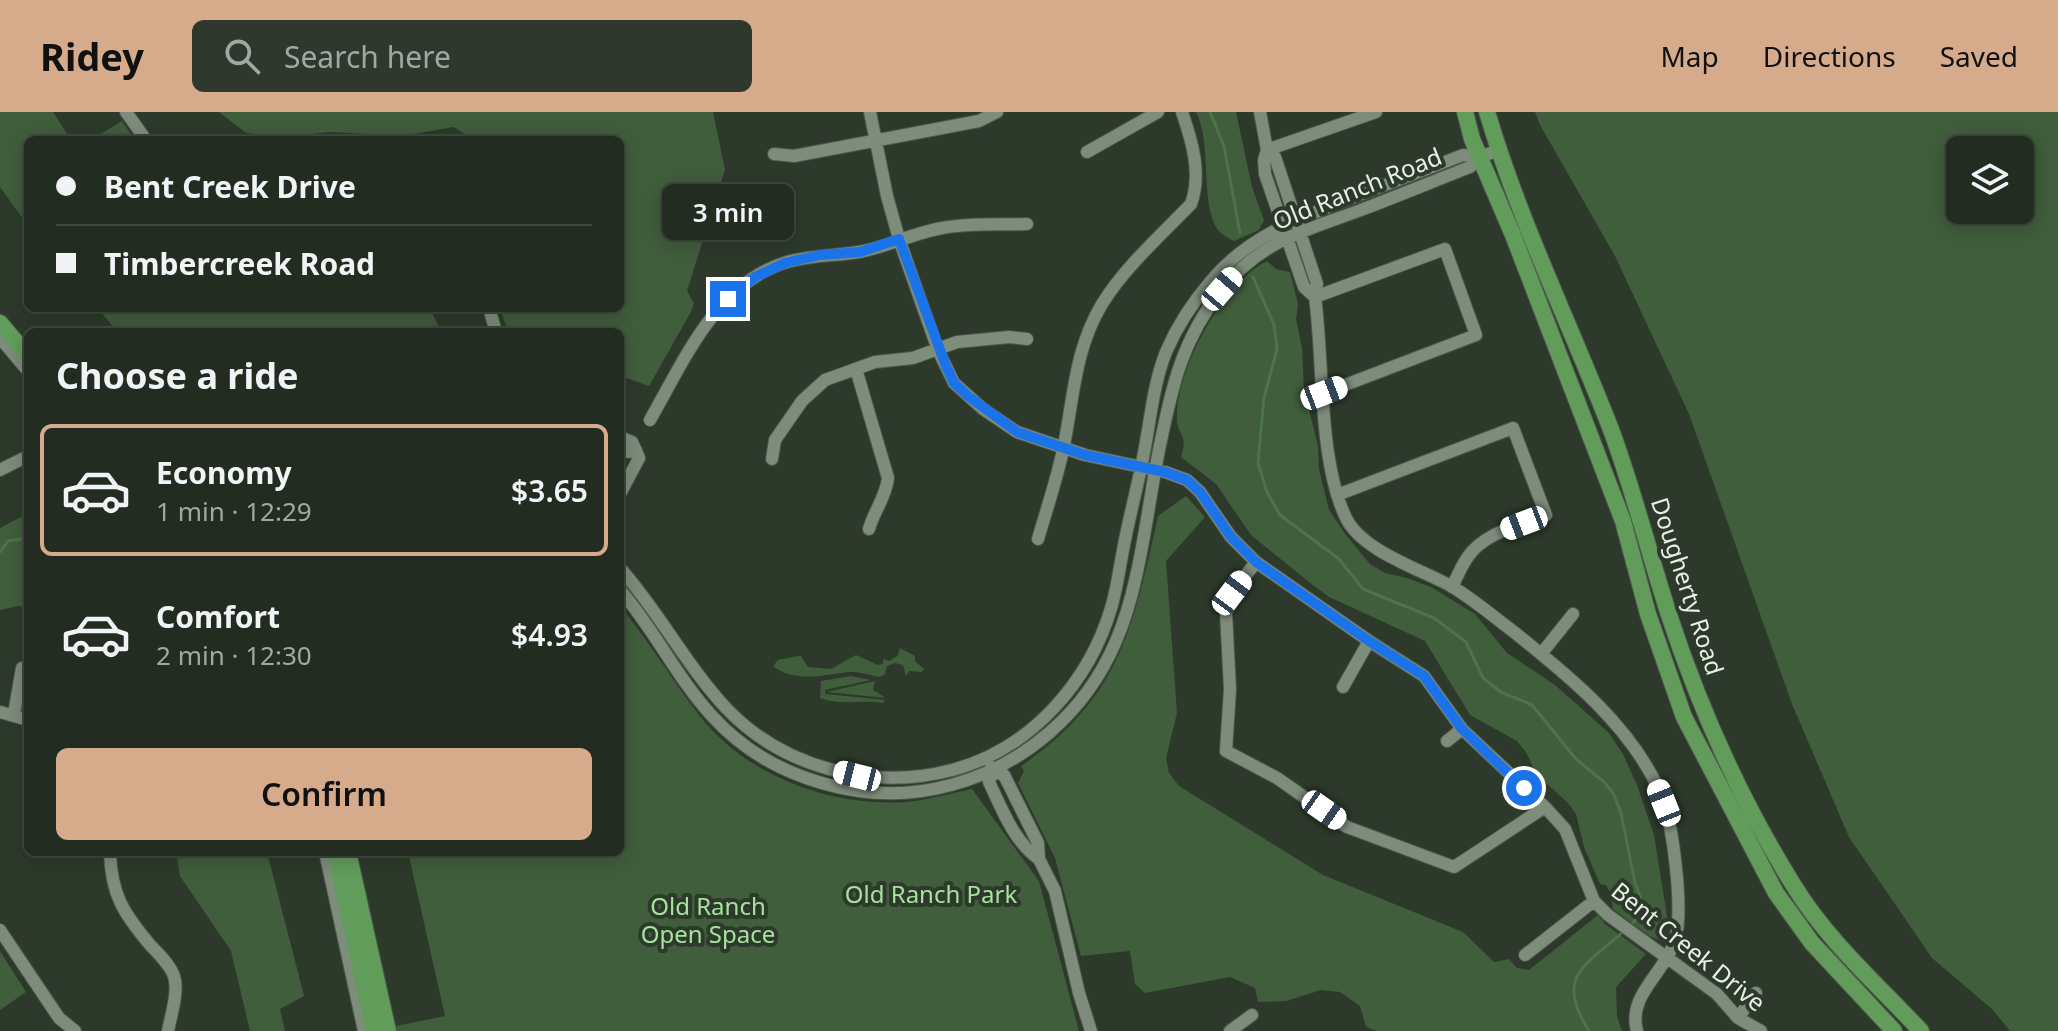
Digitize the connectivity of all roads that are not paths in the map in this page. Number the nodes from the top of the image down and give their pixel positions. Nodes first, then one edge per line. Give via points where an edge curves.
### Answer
1 (126, 112) edge
2 (870, 112) edge
3 (997, 112) edge
4 (1158, 112) edge
5 (1182, 112) edge
6 (1260, 112) edge
7 (1376, 112) edge
8 (1465, 112) edge
9 (1487, 112) edge
10 (143, 136) edge
11 (876, 140) junction
12 (1267, 150) junction
13 (1499, 150) junction
14 (1087, 152) dead end
15 (774, 154) dead end
16 (1480, 157) junction
17 (1027, 224) dead end
18 (1298, 226) junction
19 (1284, 232) junction
20 (899, 239) junction
21 (1315, 297) junction
22 (0, 309) edge
23 (0, 323) edge
24 (24, 336) edge
25 (0, 338) edge
26 (1027, 339) dead end
27 (938, 350) junction
28 (24, 351) edge
29 (24, 366) edge
30 (856, 369) junction
31 (1324, 393) junction
32 (650, 420) dead end
33 (624, 439) edge
34 (1063, 448) junction
35 (624, 450) edge
36 (636, 450) junction
37 (24, 458) edge
38 (772, 459) dead end
39 (1140, 468) junction
40 (0, 470) edge
41 (1155, 470) junction
42 (624, 487) edge
43 (1337, 495) junction
44 (869, 529) dead end
45 (1038, 539) dead end
46 (1256, 562) junction
47 (624, 572) edge
48 (1452, 587) junction
49 (624, 596) edge
50 (1573, 614) dead end
51 (1369, 641) junction
52 (1541, 654) junction
53 (22, 668) dead end
54 (1343, 687) dead end
55 (0, 712) edge
56 (14, 714) junction
57 (24, 718) edge
58 (1462, 729) junction
59 (1447, 741) dead end
60 (987, 757) junction
61 (993, 771) junction
62 (1545, 807) junction
63 (110, 856) edge
64 (326, 856) edge
65 (336, 856) edge
66 (349, 856) edge
67 (1594, 901) junction
68 (0, 930) edge
69 (1525, 955) dead end
70 (1668, 958) junction
71 (1756, 993) dead end
72 (1252, 1015) dead end
73 (1738, 1018) junction
74 (75, 1031) edge
75 (168, 1031) edge
76 (364, 1031) edge
77 (374, 1031) edge
78 (388, 1031) edge
79 (1091, 1031) edge
80 (1230, 1031) edge
81 (1637, 1031) edge
82 (1761, 1031) edge
83 (1894, 1031) edge
84 (1921, 1031) edge

1 - 10 street
2 - 11 street, Bent Creek Drive
3 - 11 street via 979,121
4 - 14 street
5 - 34 street via 1195,167 1191,204 1102,304 1072,382
6 - 12 street
7 - 12 street
8 - 16 main road, Dougherty Road
9 - 13 main road, Dougherty Road
11 - 15 street via 794,156
11 - 20 street, Bent Creek Drive
12 - 18 street via 1275,157
12 - 19 street via 1265,174
13 - 16 street, Old Ranch Road
13 - 84 main road, Dougherty Road via 1610,429 1704,711 1794,886 1828,931
16 - 18 street, Old Ranch Road via 1463,155
16 - 83 main road, Dougherty Road via 1623,521 1684,717 1776,893 1812,943
17 - 20 street via 943,228
18 - 19 street, Old Ranch Road
18 - 21 street via 1317,284
19 - 21 street via 1304,287
19 - 39 street, Old Ranch Road via 1236,255 1185,315 1166,353
19 - 41 street, Old Ranch Road via 1243,266 1198,322 1181,356
20 - 27 street, Bent Creek Drive
20 - 32 street via 860,252 785,263 755,277 707,323
21 - 31 street
21 - 31 street via 1445,249 1476,335
22 - 24 main road
23 - 28 main road
25 - 29 street
26 - 27 street via 957,342
27 - 30 street
27 - 34 street, Bent Creek Drive via 954,383 983,409 1017,432
30 - 38 street via 825,380 802,401 775,440
30 - 44 street via 888,478
31 - 43 street
33 - 36 street
34 - 39 street, Bent Creek Drive
34 - 45 street
35 - 36 street
36 - 42 street via 638,462
37 - 40 street
39 - 41 street, Bent Creek Drive
39 - 60 street, Old Ranch Road via 1112,604 1087,665 1042,721
41 - 46 street, Bent Creek Drive via 1187,480
41 - 61 street, Old Ranch Road via 1128,605 1100,673 1050,734
43 - 48 street via 1347,521 1370,543
43 - 48 street via 1513,428 1546,515 1479,544
46 - 51 street, Bent Creek Drive
46 - 62 street via 1232,593 1226,613 1226,751 1277,778 1347,827 1454,867
47 - 60 street, Old Ranch Road via 726,708 790,754 857,776 901,779 933,775
48 - 52 street
49 - 61 street, Old Ranch Road via 712,717 781,767 854,790 902,793 936,789
50 - 52 street
51 - 54 street
51 - 58 street, Bent Creek Drive via 1424,676
52 - 70 street via 1608,715 1658,787 1669,818 1679,912
53 - 56 street
55 - 56 street
56 - 57 street
58 - 59 street
58 - 62 street, Bent Creek Drive
60 - 61 street
61 - 79 street via 1004,775 1038,843
62 - 67 street, Bent Creek Drive via 1565,829
63 - 75 street via 115,894 126,916 174,976
64 - 76 street
65 - 77 main road
66 - 78 main road
67 - 69 street
67 - 70 street, Bent Creek Drive
68 - 74 street via 59,1018
70 - 73 street, Bent Creek Drive via 1717,994
70 - 81 street via 1636,1004
71 - 73 street
72 - 80 street
73 - 82 street, Bent Creek Drive

